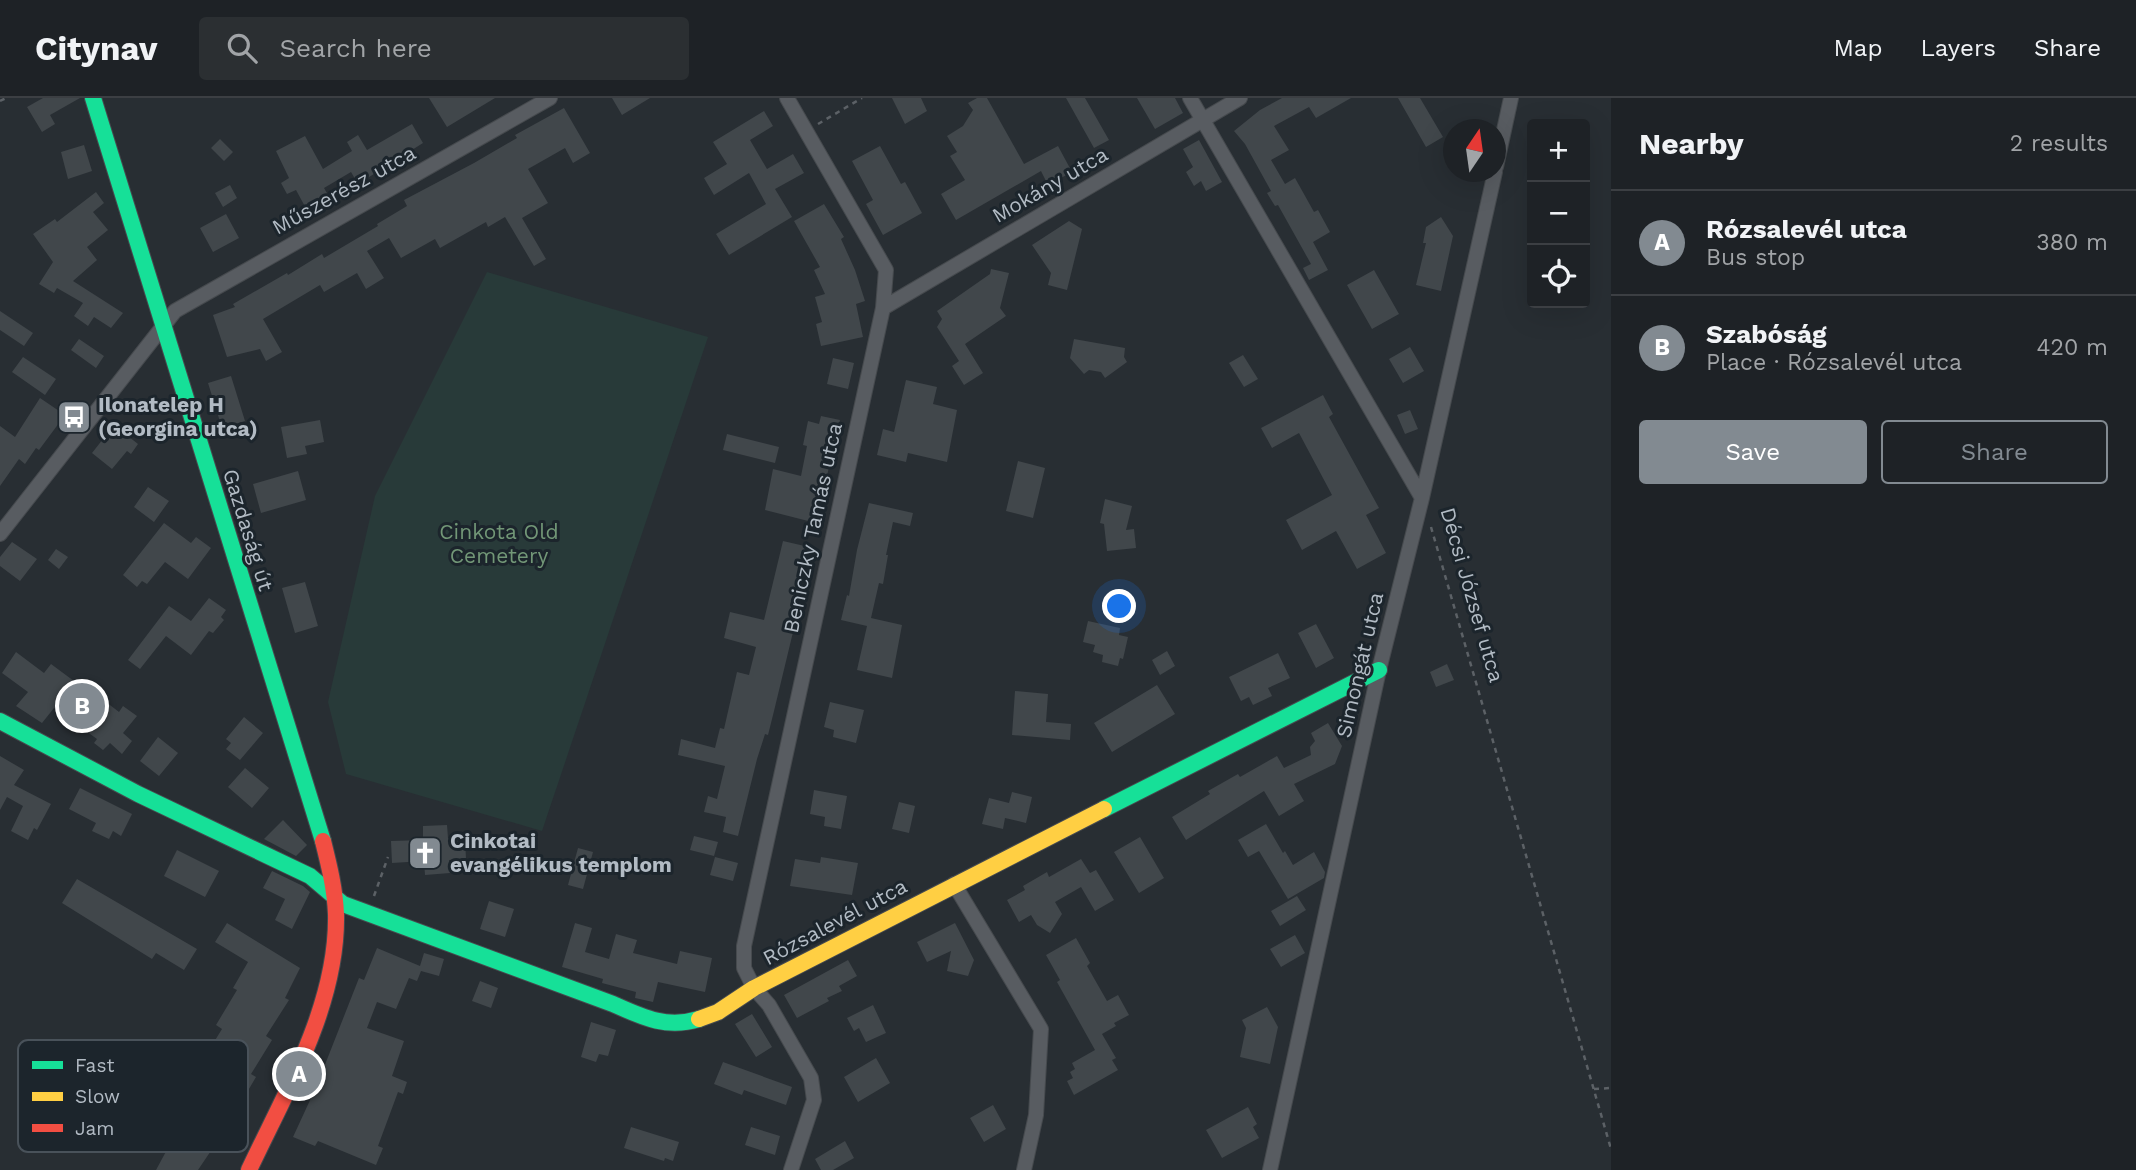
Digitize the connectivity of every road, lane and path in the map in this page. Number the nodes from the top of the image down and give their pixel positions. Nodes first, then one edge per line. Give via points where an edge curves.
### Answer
1 (6, 98) edge
2 (93, 98) edge
3 (550, 98) edge
4 (787, 98) edge
5 (862, 98) edge
6 (1190, 98) edge
7 (1240, 98) edge
8 (1511, 98) edge
9 (0, 101) edge
10 (1202, 120) junction
11 (1506, 120) edge
12 (806, 131) junction
13 (1492, 182) edge
14 (883, 308) junction
15 (163, 325) junction
16 (1422, 498) junction
17 (1430, 525) dead end
18 (0, 534) edge
19 (1379, 670) junction
20 (0, 721) edge
21 (388, 857) dead end
22 (954, 884) junction
23 (333, 895) junction
24 (372, 899) dead end
25 (754, 988) junction
26 (1611, 1088) edge
27 (1594, 1089) junction
28 (1611, 1149) edge
29 (249, 1170) edge
30 (791, 1170) edge
31 (1024, 1170) edge
32 (1270, 1170) edge

1 - 9 path
2 - 15 street, Gazdaság út
3 - 15 street, Műszerész utca via 181,306
4 - 12 street, Beniczky Tamás utca
5 - 12 path
6 - 10 street, Décsi József utca
7 - 10 street, Mokány utca
8 - 11 street, Simongát utca
10 - 14 street, Mokány utca
10 - 16 street, Décsi József utca
12 - 14 street, Beniczky Tamás utca via 886,270
13 - 16 street, Simongát utca
14 - 25 street, Beniczky Tamás utca via 744,946 744,968
15 - 18 street, Műszerész utca
15 - 23 street, Gazdaság út via 320,830
16 - 19 street, Simongát utca
17 - 27 path, Décsi József utca
19 - 22 street, Rózsalevél utca
19 - 32 street, Simongát utca
20 - 23 street, Rózsalevél utca via 310,876
21 - 24 path
22 - 25 street, Rózsalevél utca
22 - 31 street via 1041,1029 1036,1115
23 - 25 street, Rózsalevél utca via 344,904 649,1021 689,1024 728,1007
23 - 29 street, Gazdaság út via 333,957 320,1009
25 - 30 street via 769,1005 811,1078 814,1100
26 - 27 path
27 - 28 path, Décsi József utca

